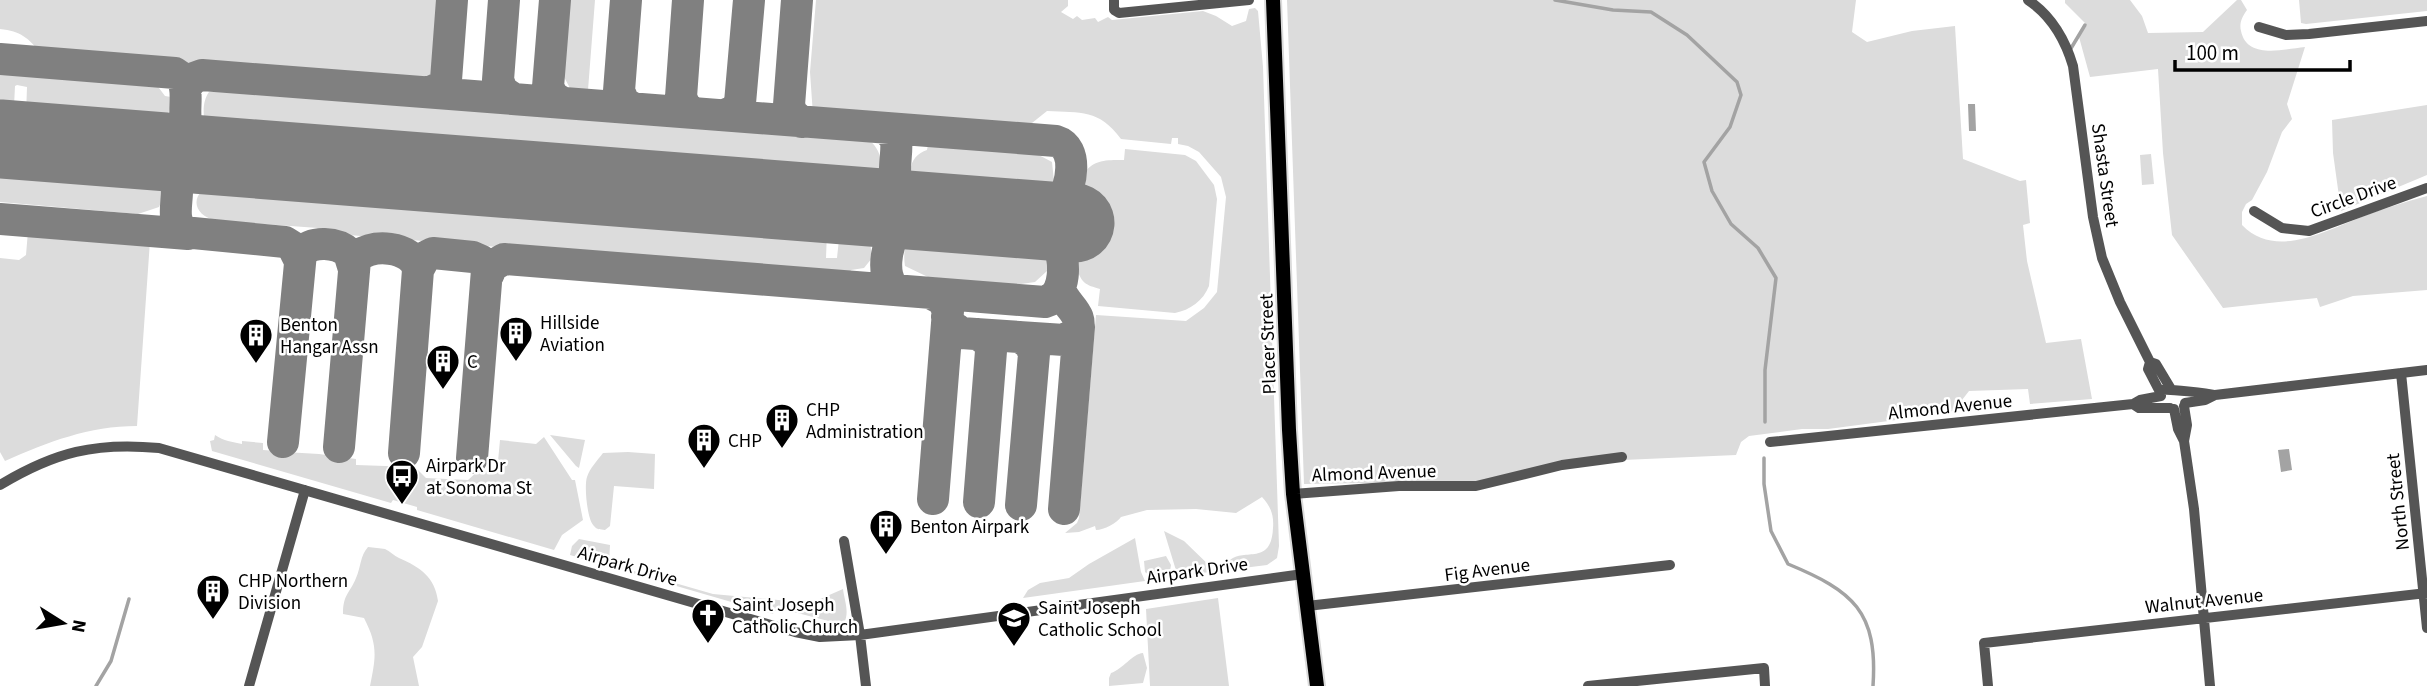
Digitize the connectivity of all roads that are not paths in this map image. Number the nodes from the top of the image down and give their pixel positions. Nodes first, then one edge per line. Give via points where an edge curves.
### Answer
1 (1249, 0) edge
2 (1273, 0) edge
3 (2028, 0) edge
4 (1114, 1) edge
5 (2427, 21) edge
6 (2259, 27) dead end
7 (2427, 188) edge
8 (2254, 211) dead end
9 (2427, 370) edge
10 (2401, 373) junction
11 (2215, 395) junction
12 (2175, 402) junction
13 (1770, 442) dead end
14 (1622, 457) dead end
15 (0, 485) edge
16 (305, 490) junction
17 (1293, 494) junction
18 (844, 541) dead end
19 (1670, 565) dead end
20 (1303, 574) junction
21 (2425, 593) edge
22 (1307, 606) junction
23 (2202, 619) junction
24 (2427, 628) edge
25 (860, 635) junction
26 (249, 686) edge
27 (866, 686) edge
28 (1317, 686) edge
29 (1588, 686) edge
30 (1765, 686) edge
31 (1988, 686) edge
32 (2210, 686) edge

1 - 4 street via 1119,13
2 - 17 main road, Placer Street
3 - 12 street, Shasta Street via 2057,28 2069,51 2102,258 2150,362 2148,369
5 - 6 street via 2286,35
7 - 8 street, Circle Drive via 2309,231 2282,228
9 - 10 street, Almond Avenue
10 - 11 street, Almond Avenue
10 - 21 street, North Street
11 - 12 street, Almond Avenue via 2206,393
11 - 12 street, Almond Avenue via 2191,409
12 - 13 street, Almond Avenue via 2140,400
12 - 23 street, Shasta Street via 2194,509
14 - 17 street, Almond Avenue via 1562,465 1476,486
15 - 16 street, Airpark Drive via 51,458 133,446 177,452
16 - 25 street, Airpark Drive via 795,632 820,637
16 - 26 street
17 - 20 main road, Placer Street
18 - 25 street
19 - 22 street, Fig Avenue
20 - 22 main road, Placer Street
20 - 25 street, Airpark Drive
21 - 23 street, Walnut Avenue
21 - 24 street, North Street
22 - 28 main road, Placer Street
23 - 31 street, Walnut Avenue via 1984,643
23 - 32 street, Shasta Street
25 - 27 street
29 - 30 street via 1764,668

